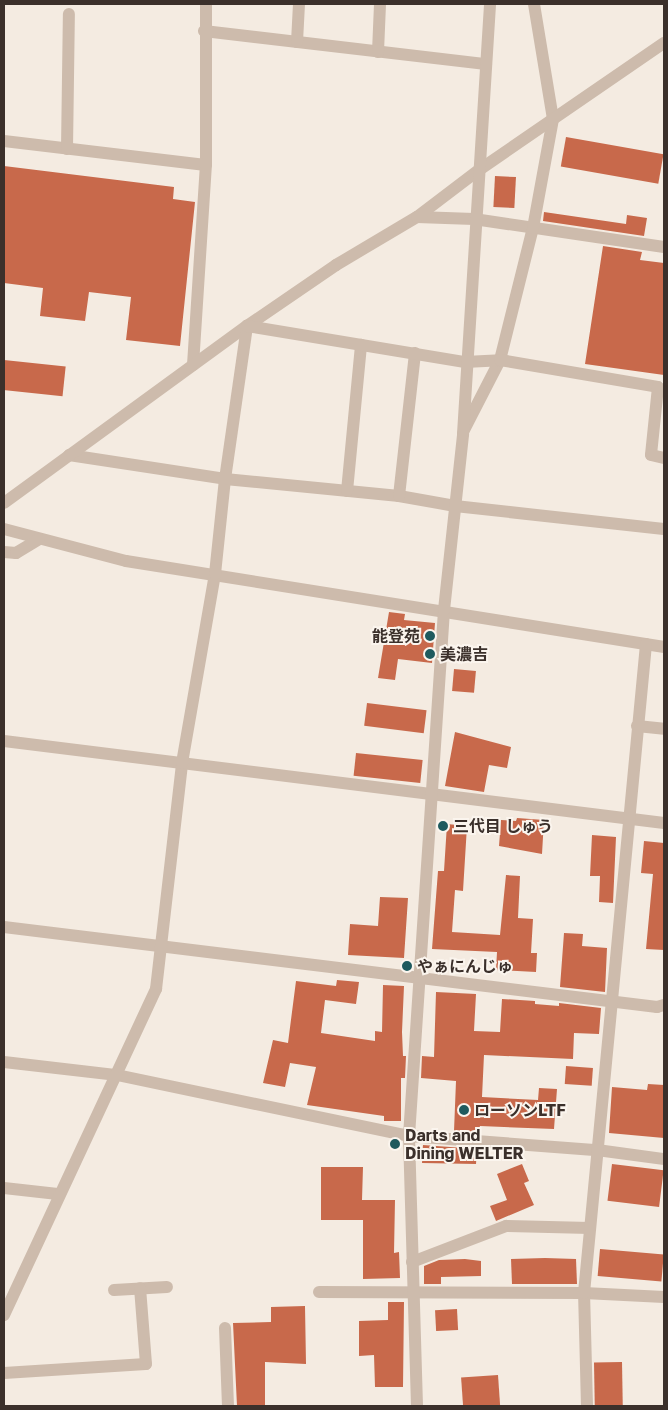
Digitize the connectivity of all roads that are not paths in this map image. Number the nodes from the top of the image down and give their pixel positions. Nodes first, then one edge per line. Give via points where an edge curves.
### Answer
1 (206, 4) edge
2 (299, 4) edge
3 (380, 4) edge
4 (490, 4) edge
5 (534, 4) edge
6 (69, 14) dead end
7 (204, 31) junction
8 (297, 42) junction
9 (664, 42) edge
10 (378, 52) junction
11 (486, 64) junction
12 (554, 119) junction
13 (4, 141) edge
14 (67, 148) junction
15 (206, 165) junction
16 (479, 170) junction
17 (417, 218) junction
18 (474, 219) junction
19 (533, 228) junction
20 (664, 247) edge
21 (247, 326) junction
22 (361, 345) junction
23 (415, 352) junction
24 (500, 360) junction
25 (465, 362) junction
26 (193, 365) junction
27 (463, 434) junction
28 (69, 455) junction
29 (664, 458) edge
30 (225, 479) junction
31 (347, 491) junction
32 (399, 496) junction
33 (4, 503) edge
34 (455, 506) junction
35 (4, 529) edge
36 (664, 529) edge
37 (39, 538) junction
38 (4, 552) edge
39 (215, 574) junction
40 (444, 610) junction
41 (646, 644) junction
42 (664, 647) edge
43 (637, 726) junction
44 (664, 729) edge
45 (4, 741) edge
46 (182, 763) junction
47 (432, 794) junction
48 (629, 820) junction
49 (664, 823) edge
50 (4, 927) edge
51 (161, 947) junction
52 (419, 979) junction
53 (612, 1002) junction
54 (664, 1005) edge
55 (4, 1062) edge
56 (117, 1075) junction
57 (409, 1136) junction
58 (597, 1150) junction
59 (664, 1160) edge
60 (4, 1188) edge
61 (58, 1194) junction
62 (590, 1228) junction
63 (412, 1262) junction
64 (167, 1287) dead end
65 (140, 1288) junction
66 (114, 1290) dead end
67 (319, 1292) dead end
68 (8, 1293) edge
69 (584, 1293) junction
70 (414, 1294) junction
71 (664, 1297) edge
72 (4, 1315) edge
73 (225, 1328) dead end
74 (4, 1373) edge
75 (228, 1406) edge
76 (418, 1406) edge
77 (587, 1406) edge

1 - 7 street
2 - 8 street
3 - 10 street
4 - 11 street
5 - 12 street
6 - 14 street
7 - 8 street
7 - 15 street
8 - 10 street
9 - 12 street
10 - 11 street
11 - 16 street
12 - 16 street
12 - 19 street
13 - 14 street
14 - 15 street
15 - 26 street
16 - 17 street
16 - 18 street
17 - 18 street
17 - 21 street via 336,265
18 - 19 street
18 - 25 street
19 - 20 street
19 - 24 street
21 - 22 street
21 - 26 street
21 - 30 street
22 - 23 street
22 - 31 street
23 - 25 street
23 - 32 street
24 - 25 street
24 - 27 street
24 - 29 street via 658,387 651,455
25 - 27 street
26 - 28 street
27 - 34 street
28 - 30 street
28 - 33 street
30 - 31 street
30 - 39 street
31 - 32 street
32 - 34 street
34 - 36 street
34 - 40 street
35 - 37 street
37 - 38 street via 16,553
37 - 39 street via 126,561
39 - 40 street
39 - 46 street
40 - 41 street
40 - 47 street
41 - 42 street
41 - 43 street
43 - 44 street
43 - 48 street
45 - 46 street
46 - 47 street
46 - 51 street
47 - 48 street
47 - 52 street
48 - 49 street
48 - 53 street
50 - 51 street
51 - 52 street
51 - 56 street via 156,989
52 - 53 street
52 - 57 street
53 - 54 street via 657,1008
53 - 58 street
55 - 56 street
56 - 57 street
56 - 61 street
57 - 58 street
57 - 63 street
58 - 59 street
58 - 62 street
60 - 61 street
61 - 68 street
62 - 63 street via 506,1226
62 - 69 street
63 - 70 street
64 - 65 street
65 - 66 street
65 - 74 street via 146,1364
67 - 70 street
68 - 72 street
69 - 70 street
69 - 71 street
69 - 77 street
70 - 76 street
73 - 75 street

